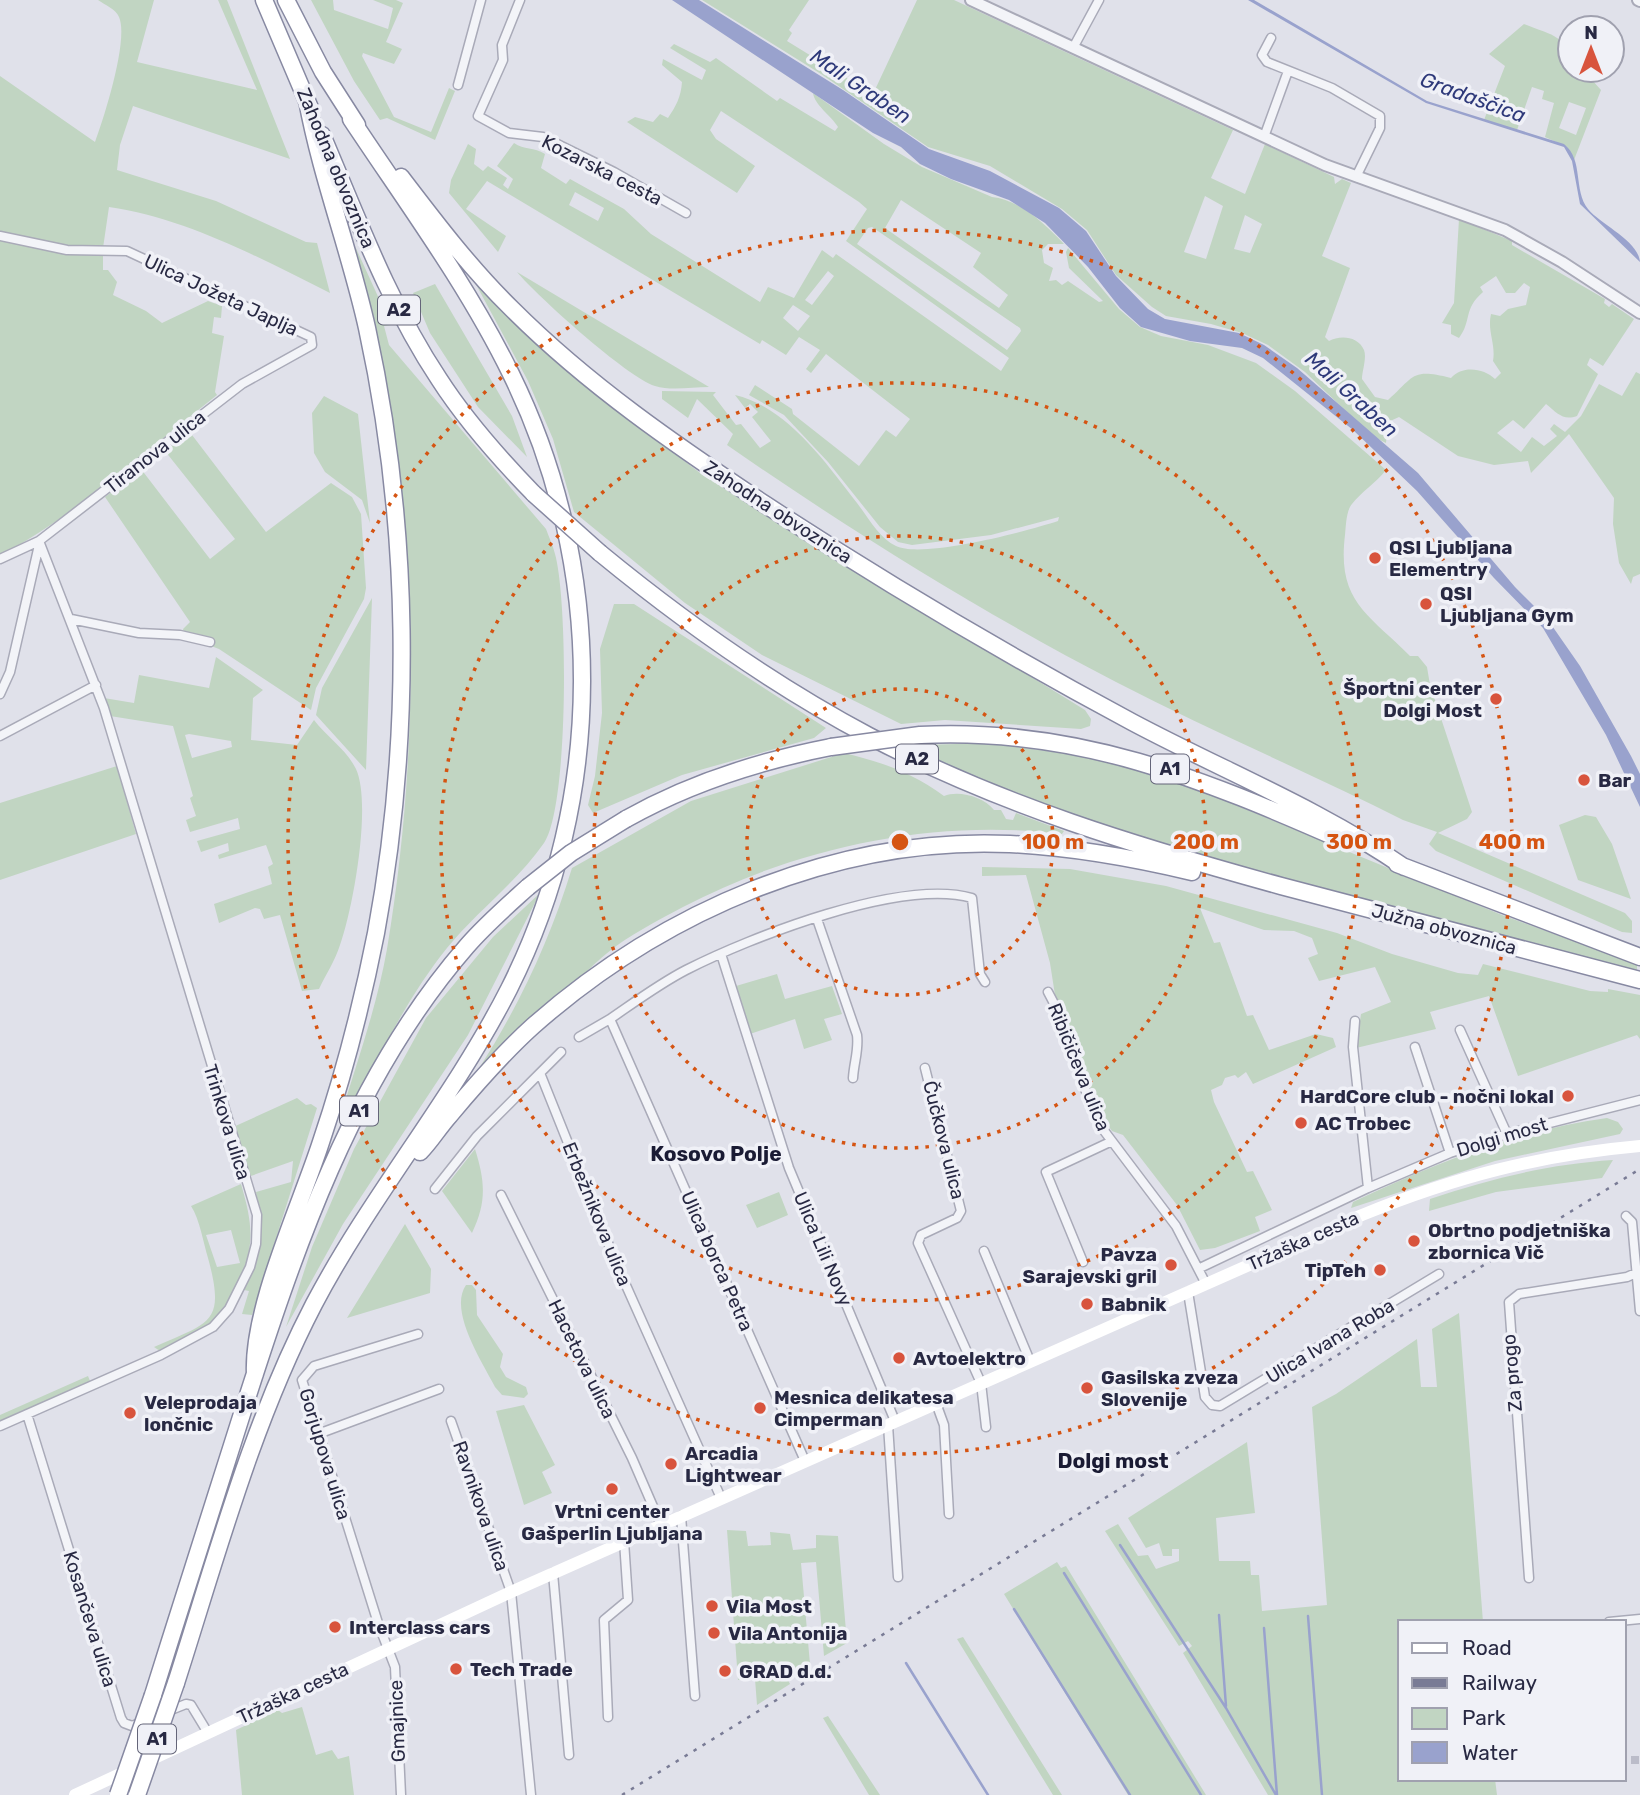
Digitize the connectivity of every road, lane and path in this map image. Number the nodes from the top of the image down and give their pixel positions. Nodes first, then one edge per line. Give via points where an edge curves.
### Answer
1 (264, 0) edge
2 (286, 0) edge
3 (481, 0) edge
4 (520, 0) edge
5 (971, 0) edge
6 (1099, 0) edge
7 (1271, 37) dead end
8 (1073, 48) junction
9 (1287, 71) junction
10 (458, 85) dead end
11 (307, 100) junction
12 (351, 119) junction
13 (1264, 137) junction
14 (1356, 177) junction
15 (686, 213) dead end
16 (0, 236) edge
17 (1640, 313) edge
18 (312, 345) joint
19 (39, 541) junction
20 (0, 559) edge
21 (71, 619) junction
22 (210, 642) dead end
23 (96, 685) junction
24 (0, 694) edge
25 (0, 736) edge
26 (1404, 867) junction
27 (1275, 884) junction
28 (817, 919) junction
29 (721, 954) junction
30 (1640, 957) edge
31 (1640, 980) edge
32 (985, 982) dead end
33 (1048, 992) dead end
34 (610, 1018) junction
35 (1355, 1021) dead end
36 (1460, 1030) dead end
37 (579, 1037) dead end
38 (1415, 1047) dead end
39 (561, 1052) dead end
40 (925, 1068) dead end
41 (540, 1073) junction
42 (853, 1077) dead end
43 (1640, 1100) edge
44 (1507, 1134) junction
45 (1110, 1142) junction
46 (1640, 1146) edge
47 (1450, 1153) junction
48 (390, 1180) junction
49 (1368, 1188) junction
50 (435, 1189) dead end
51 (501, 1195) dead end
52 (1626, 1216) dead end
53 (984, 1251) dead end
54 (1083, 1262) dead end
55 (1200, 1268) junction
56 (1639, 1271) edge
57 (1439, 1274) dead end
58 (1206, 1284) junction
59 (1188, 1292) junction
60 (1640, 1311) edge
61 (418, 1334) dead end
62 (1030, 1362) junction
63 (255, 1374) junction
64 (981, 1383) junction
65 (439, 1389) dead end
66 (936, 1403) junction
67 (27, 1414) junction
68 (451, 1421) dead end
69 (891, 1423) junction
70 (0, 1426) edge
71 (986, 1427) dead end
72 (318, 1434) junction
73 (805, 1461) junction
74 (721, 1498) junction
75 (950, 1514) dead end
76 (681, 1516) junction
77 (661, 1525) junction
78 (624, 1541) junction
79 (553, 1573) junction
80 (898, 1577) dead end
81 (1529, 1577) dead end
82 (511, 1592) junction
83 (387, 1649) junction
84 (695, 1696) dead end
85 (608, 1717) dead end
86 (208, 1733) junction
87 (569, 1755) dead end
88 (75, 1795) edge
89 (118, 1795) edge
90 (137, 1795) edge
91 (401, 1795) edge
92 (531, 1795) edge

1 - 11 highway, Zahodna obvoznica / A2
2 - 12 highway, Zahodna obvoznica
3 - 10 street
4 - 15 street, Kozarska cesta via 502,45 503,60 478,116 509,133 543,137
5 - 8 street
6 - 8 street
7 - 9 street via 1262,55
8 - 13 street
9 - 13 street
9 - 14 street via 1332,88 1380,116 1380,128
11 - 27 highway, Zahodna obvoznica / A2, bridge via 385,280 423,355 470,424 534,494 600,553 721,645 881,742 1067,822
11 - 63 highway via 362,304 386,438 400,575 399,739 389,848 363,996 326,1128 259,1323
12 - 26 highway, Zahodna obvoznica via 513,310 617,400 706,465 997,647 1177,746 1357,836
12 - 48 highway via 471,301 523,399 565,524 576,583 582,666 572,804 543,910 484,1034
13 - 14 street
14 - 17 street via 1505,230
16 - 18 street, Ulica Jožeta Japlja via 67,250 127,251 311,337
18 - 19 street, Tiranova ulica via 242,384
19 - 20 street, Tiranova ulica
19 - 21 street, Trinkova ulica
19 - 24 street via 10,672
21 - 22 street
21 - 23 street, Trinkova ulica
23 - 25 street
23 - 67 street, Trinkova ulica via 257,1215 256,1244 241,1289 212,1327 161,1356
26 - 30 highway, Južna obvoznica / A1
26 - 63 highway, A1, bridge via 1246,798 1140,760 1032,737 920,735 831,747 723,775 626,819 571,853 487,924 451,965 375,1080 315,1203
27 - 31 highway, Južna obvoznica / A1
27 - 48 highway, A1 via 1249,887 1122,858 1008,844 898,851 791,876 689,919 595,976 511,1047 423,1149
28 - 29 street
28 - 32 street via 898,898 972,898 980,974
28 - 42 street via 857,1035
29 - 34 street
29 - 69 street, Ulica Lili Novy via 789,1168
33 - 45 street, Ribičičeva ulica via 1084,1089
34 - 37 street
34 - 73 street, Ulica borca Petra
35 - 49 street via 1353,1047
36 - 44 street
38 - 47 street
39 - 41 street
40 - 64 street, Čučkova ulica via 961,1212 921,1235 918,1243
41 - 50 street via 477,1136
41 - 74 street, Erbežnikova ulica via 616,1263
43 - 44 street, Dolgi most
44 - 47 street, Dolgi most
45 - 54 street, Ribičičeva ulica via 1045,1172
45 - 55 street, Ribičičeva ulica via 1177,1226
46 - 58 main road, Tržaška cesta via 1495,1168 1443,1184
47 - 49 street, Dolgi most
48 - 90 highway, A1, bridge via 341,1256 279,1377
49 - 55 street, Dolgi most
51 - 77 street, Hacetova ulica
52 - 56 street via 1632,1222
53 - 62 street
55 - 58 street, Ribičičeva ulica
56 - 60 street
56 - 81 street, Za progo via 1627,1277 1519,1294 1509,1302
57 - 59 street, Ulica Ivana Roba via 1220,1406 1205,1397
58 - 59 main road, Tržaška cesta
59 - 62 main road, Tržaška cesta
61 - 72 street, Gorjupova ulica via 314,1366 302,1380
62 - 64 main road, Tržaška cesta
63 - 89 highway, A1, bridge
64 - 66 main road, Tržaška cesta
64 - 71 street
65 - 72 street
66 - 69 main road, Tržaška cesta
66 - 75 street via 944,1425
67 - 70 street, Trinkova ulica
67 - 86 street, Kosančeva ulica via 124,1723 132,1726 186,1704 195,1707
68 - 82 street, Ravnikova ulica
69 - 73 main road, Tržaška cesta
69 - 80 street
72 - 83 street, Gorjupova ulica
73 - 74 main road, Tržaška cesta
74 - 76 main road, Tržaška cesta
76 - 77 main road, Tržaška cesta
76 - 84 street
77 - 78 main road, Tržaška cesta
78 - 79 main road, Tržaška cesta
78 - 85 street via 628,1600 604,1620
79 - 82 main road, Tržaška cesta
79 - 87 street
82 - 83 main road, Tržaška cesta
82 - 92 street
83 - 86 main road, Tržaška cesta
83 - 91 street, Gmajnice via 395,1667
86 - 88 main road, Tržaška cesta

